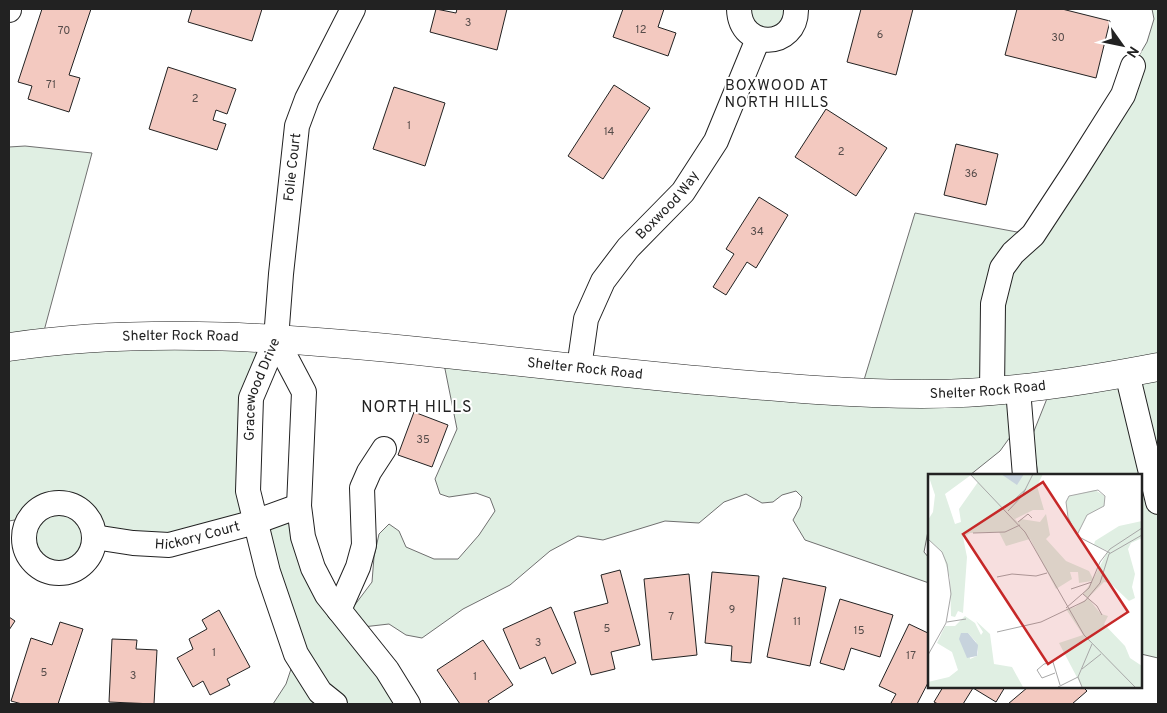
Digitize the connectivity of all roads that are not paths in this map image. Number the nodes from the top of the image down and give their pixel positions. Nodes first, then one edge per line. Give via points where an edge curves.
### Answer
1 (353, 9) edge
2 (739, 9) edge
3 (796, 9) edge
4 (758, 38) junction
5 (1133, 66) dead end
6 (276, 340) junction
7 (9, 347) edge
8 (1158, 367) edge
9 (579, 368) junction
10 (1126, 373) junction
11 (1004, 390) junction
12 (384, 449) dead end
13 (1025, 474) edge
14 (1158, 502) edge
15 (299, 506) junction
16 (255, 522) junction
17 (94, 537) dead end
18 (339, 610) junction
19 (335, 704) edge
20 (408, 704) edge

1 - 6 street, Folie Court via 307,99 297,126
2 - 4 street via 743,26
3 - 4 street via 795,20 784,34 776,39
4 - 9 street, Boxwood Way via 716,140 683,192 628,248 603,280 586,319
5 - 11 street via 1123,95 1033,235 1002,268 993,304
6 - 7 main road, Shelter Rock Road via 164,335 41,342
6 - 9 main road, Shelter Rock Road via 326,341
6 - 15 street, Gracewood Drive via 304,392
6 - 16 street, Gracewood Drive via 250,398 248,491
8 - 10 main road, Shelter Rock Road
9 - 11 main road, Shelter Rock Road via 860,393
10 - 11 main road, Shelter Rock Road via 1058,385
10 - 14 street
11 - 13 street
12 - 18 street via 362,488 364,545
15 - 16 street, Hickory Court
15 - 18 street, Gracewood Drive via 303,537 314,568 327,595
16 - 17 street, Hickory Court via 169,545 133,544
16 - 19 street, Gracewood Drive via 296,654 320,692
18 - 20 street, Gracewood Drive via 387,670

